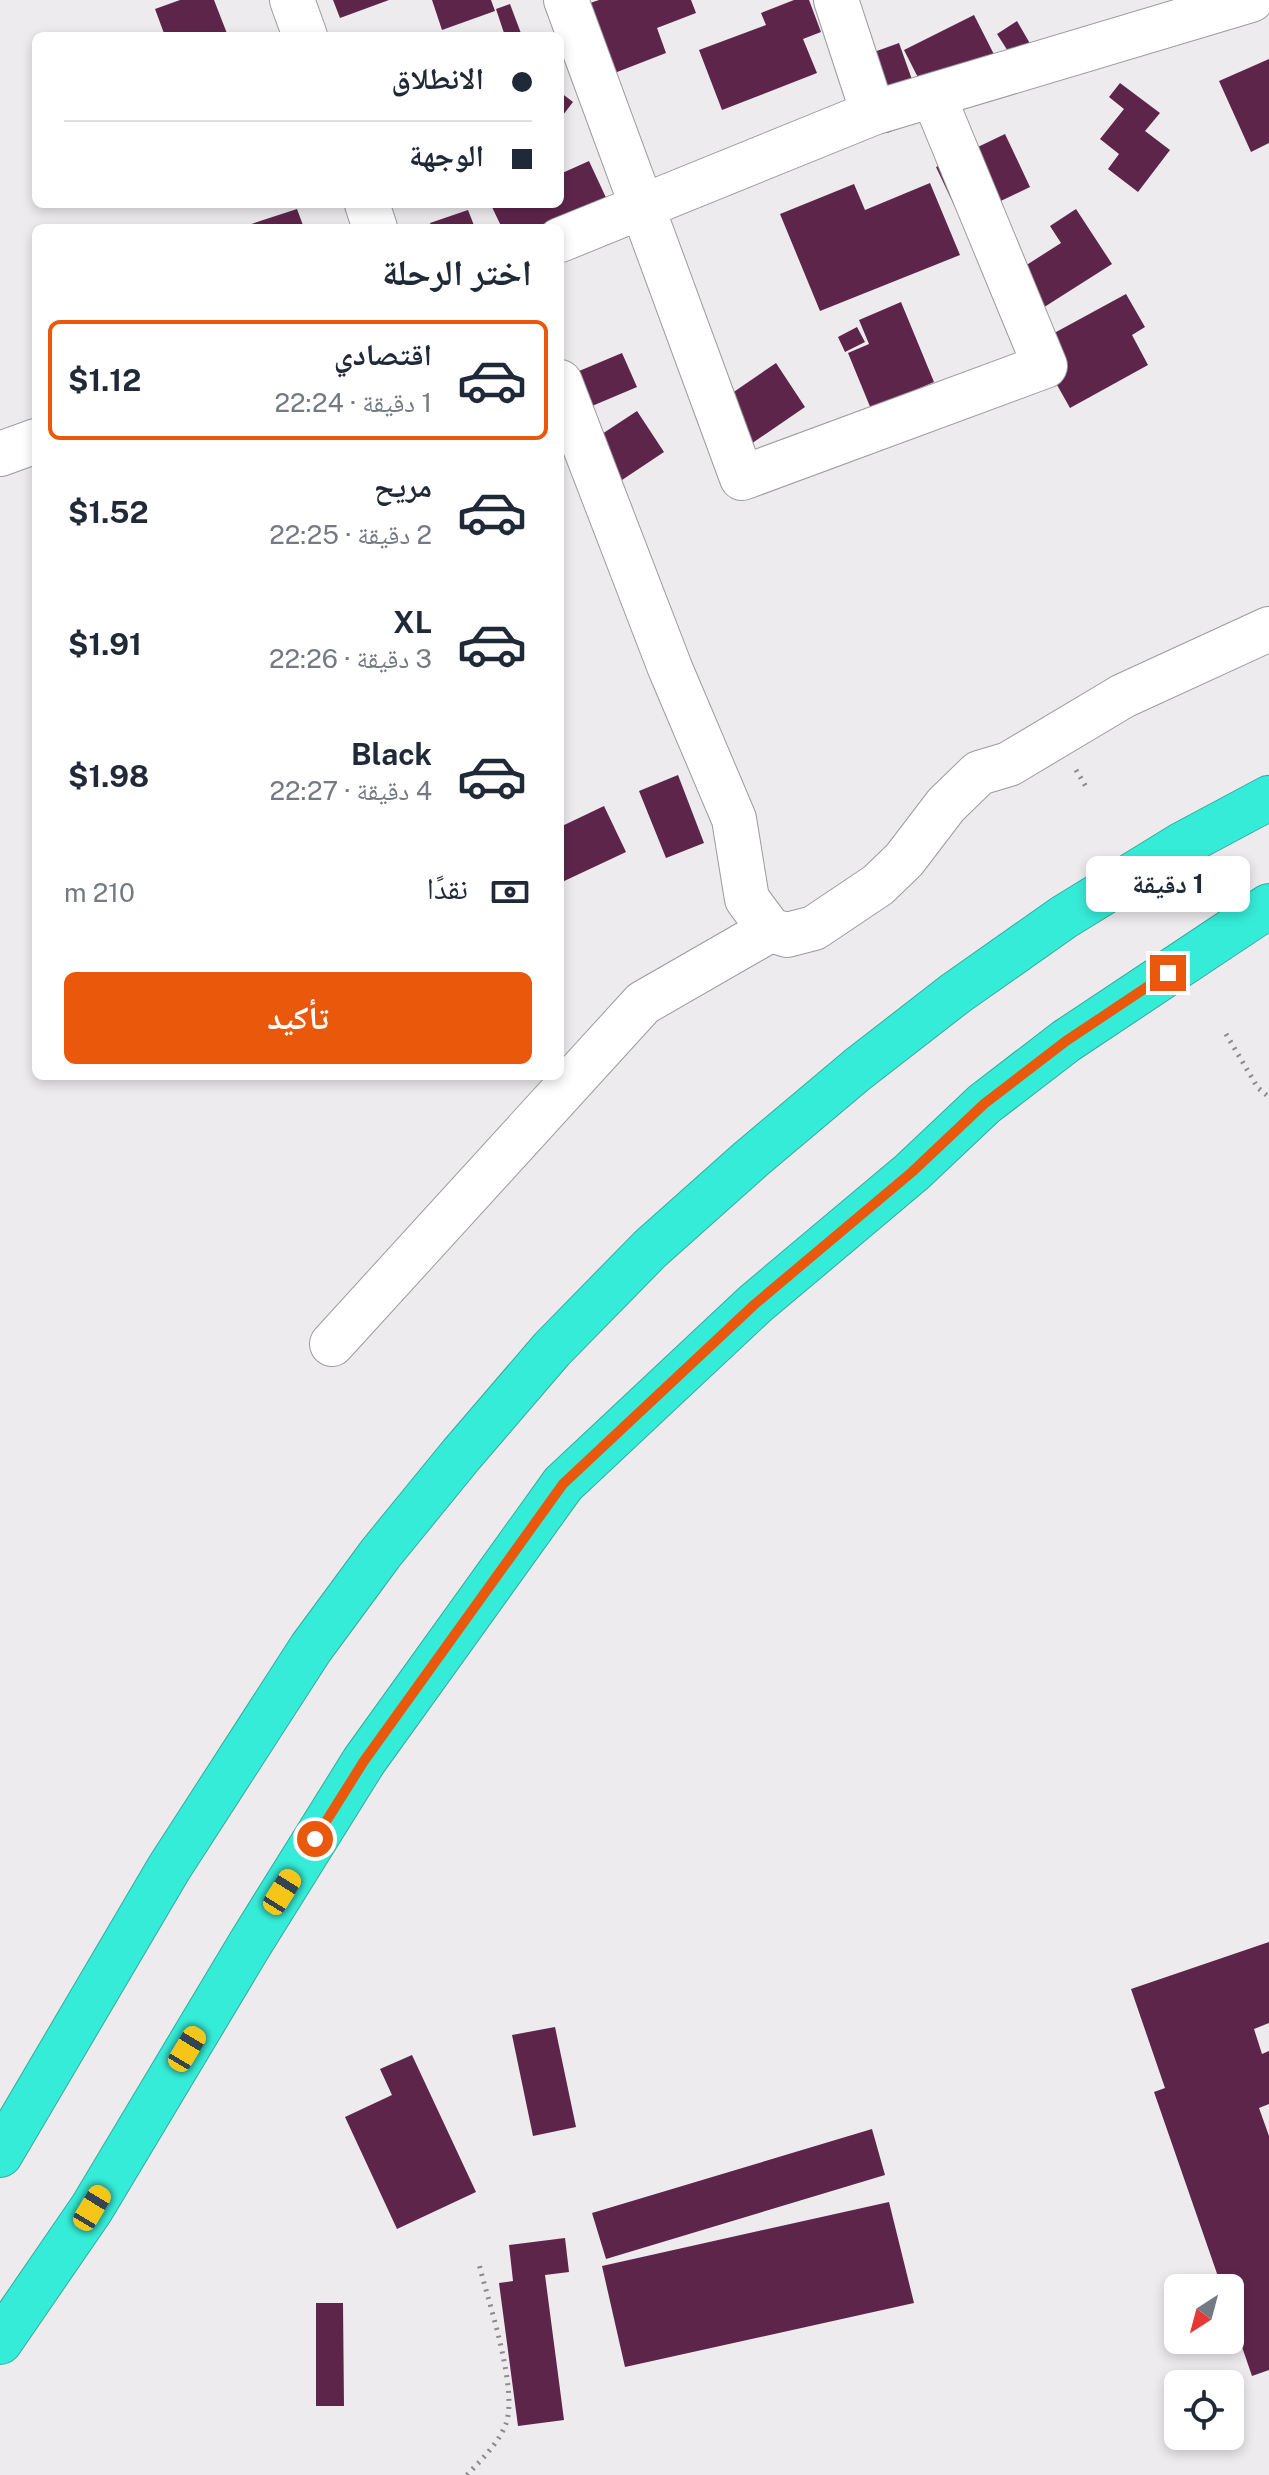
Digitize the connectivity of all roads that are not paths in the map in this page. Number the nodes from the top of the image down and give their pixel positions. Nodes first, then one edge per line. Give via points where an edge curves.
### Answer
1 (292, 0) edge
2 (566, 0) edge
3 (836, 0) edge
4 (1251, 0) edge
5 (304, 32) edge
6 (933, 95) junction
7 (873, 113) junction
8 (641, 207) junction
9 (564, 238) edge
10 (564, 392) edge
11 (32, 442) edge
12 (0, 454) edge
13 (1269, 629) edge
14 (1269, 798) edge
15 (1269, 906) edge
16 (770, 930) junction
17 (332, 1344) dead end
18 (0, 2155) edge
19 (0, 2342) edge

1 - 5 street
2 - 8 street
3 - 7 street
4 - 6 street
6 - 7 street
6 - 8 street via 1045,366 742,478
7 - 8 street
8 - 9 street
10 - 16 street via 734,819 747,899
11 - 12 street
13 - 16 street via 1123,696 1009,764 979,773 878,885 814,928 787,935
14 - 18 highway via 1064,917 956,993 751,1159 650,1249 552,1349 411,1516 311,1648 169,1868
15 - 19 highway via 1066,1041 984,1104 755,1304 563,1484 364,1761 92,2208
16 - 17 street via 643,1003

